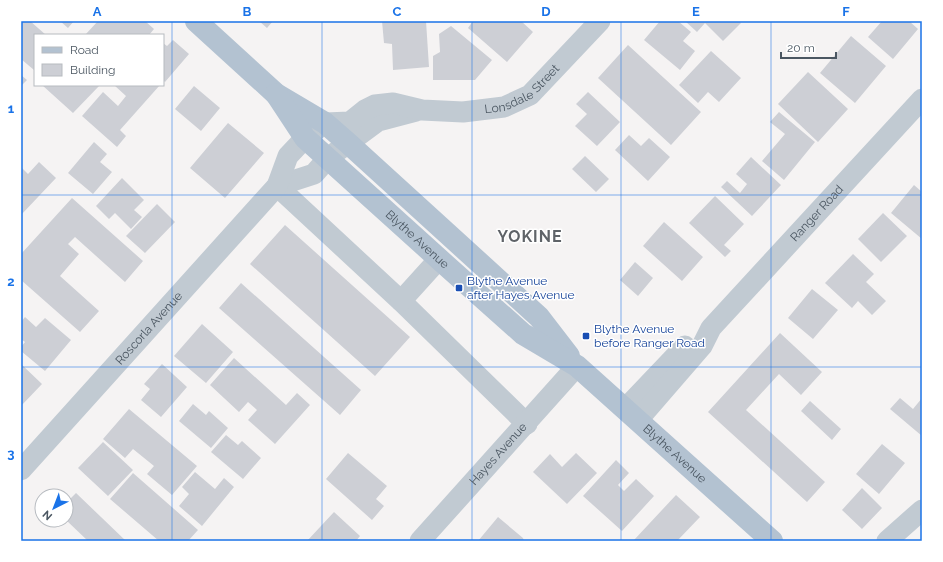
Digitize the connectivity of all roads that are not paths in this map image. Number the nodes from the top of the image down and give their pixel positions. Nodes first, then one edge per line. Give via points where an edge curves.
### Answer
1 (196, 21) edge
2 (600, 21) edge
3 (276, 94) junction
4 (922, 99) edge
5 (422, 110) junction
6 (325, 122) junction
7 (305, 138) junction
8 (349, 144) junction
9 (328, 158) junction
10 (277, 186) junction
11 (439, 259) junction
12 (401, 301) junction
13 (577, 366) junction
14 (632, 414) junction
15 (527, 424) junction
16 (21, 470) edge
17 (920, 512) edge
18 (420, 541) edge
19 (772, 541) edge
20 (887, 541) edge
21 (907, 541) edge

1 - 3 main road, Blythe Avenue
2 - 5 street, Lonsdale Street via 530,95 518,101 488,110
3 - 6 main road, Blythe Avenue
3 - 7 main road, Blythe Avenue
4 - 14 street, Ranger Road via 711,328 702,346
5 - 6 street, Lonsdale Street via 393,103 376,105 364,110 350,122
5 - 8 street, Lonsdale Street via 378,121
6 - 7 street, Roscorla Avenue
6 - 8 main road, Blythe Avenue
7 - 9 main road, Blythe Avenue
7 - 10 street, Roscorla Avenue via 288,156
8 - 9 street, Roscorla Avenue
8 - 13 main road, Blythe Avenue via 538,317
9 - 10 street, Roscorla Avenue via 314,174
9 - 11 main road, Blythe Avenue
10 - 12 street
10 - 16 street, Roscorla Avenue
11 - 12 street
11 - 13 main road, Blythe Avenue via 523,334
12 - 15 street
13 - 14 main road, Blythe Avenue
13 - 15 street, Hayes Avenue
14 - 19 main road, Blythe Avenue
15 - 18 street, Hayes Avenue
17 - 20 street
17 - 21 street

